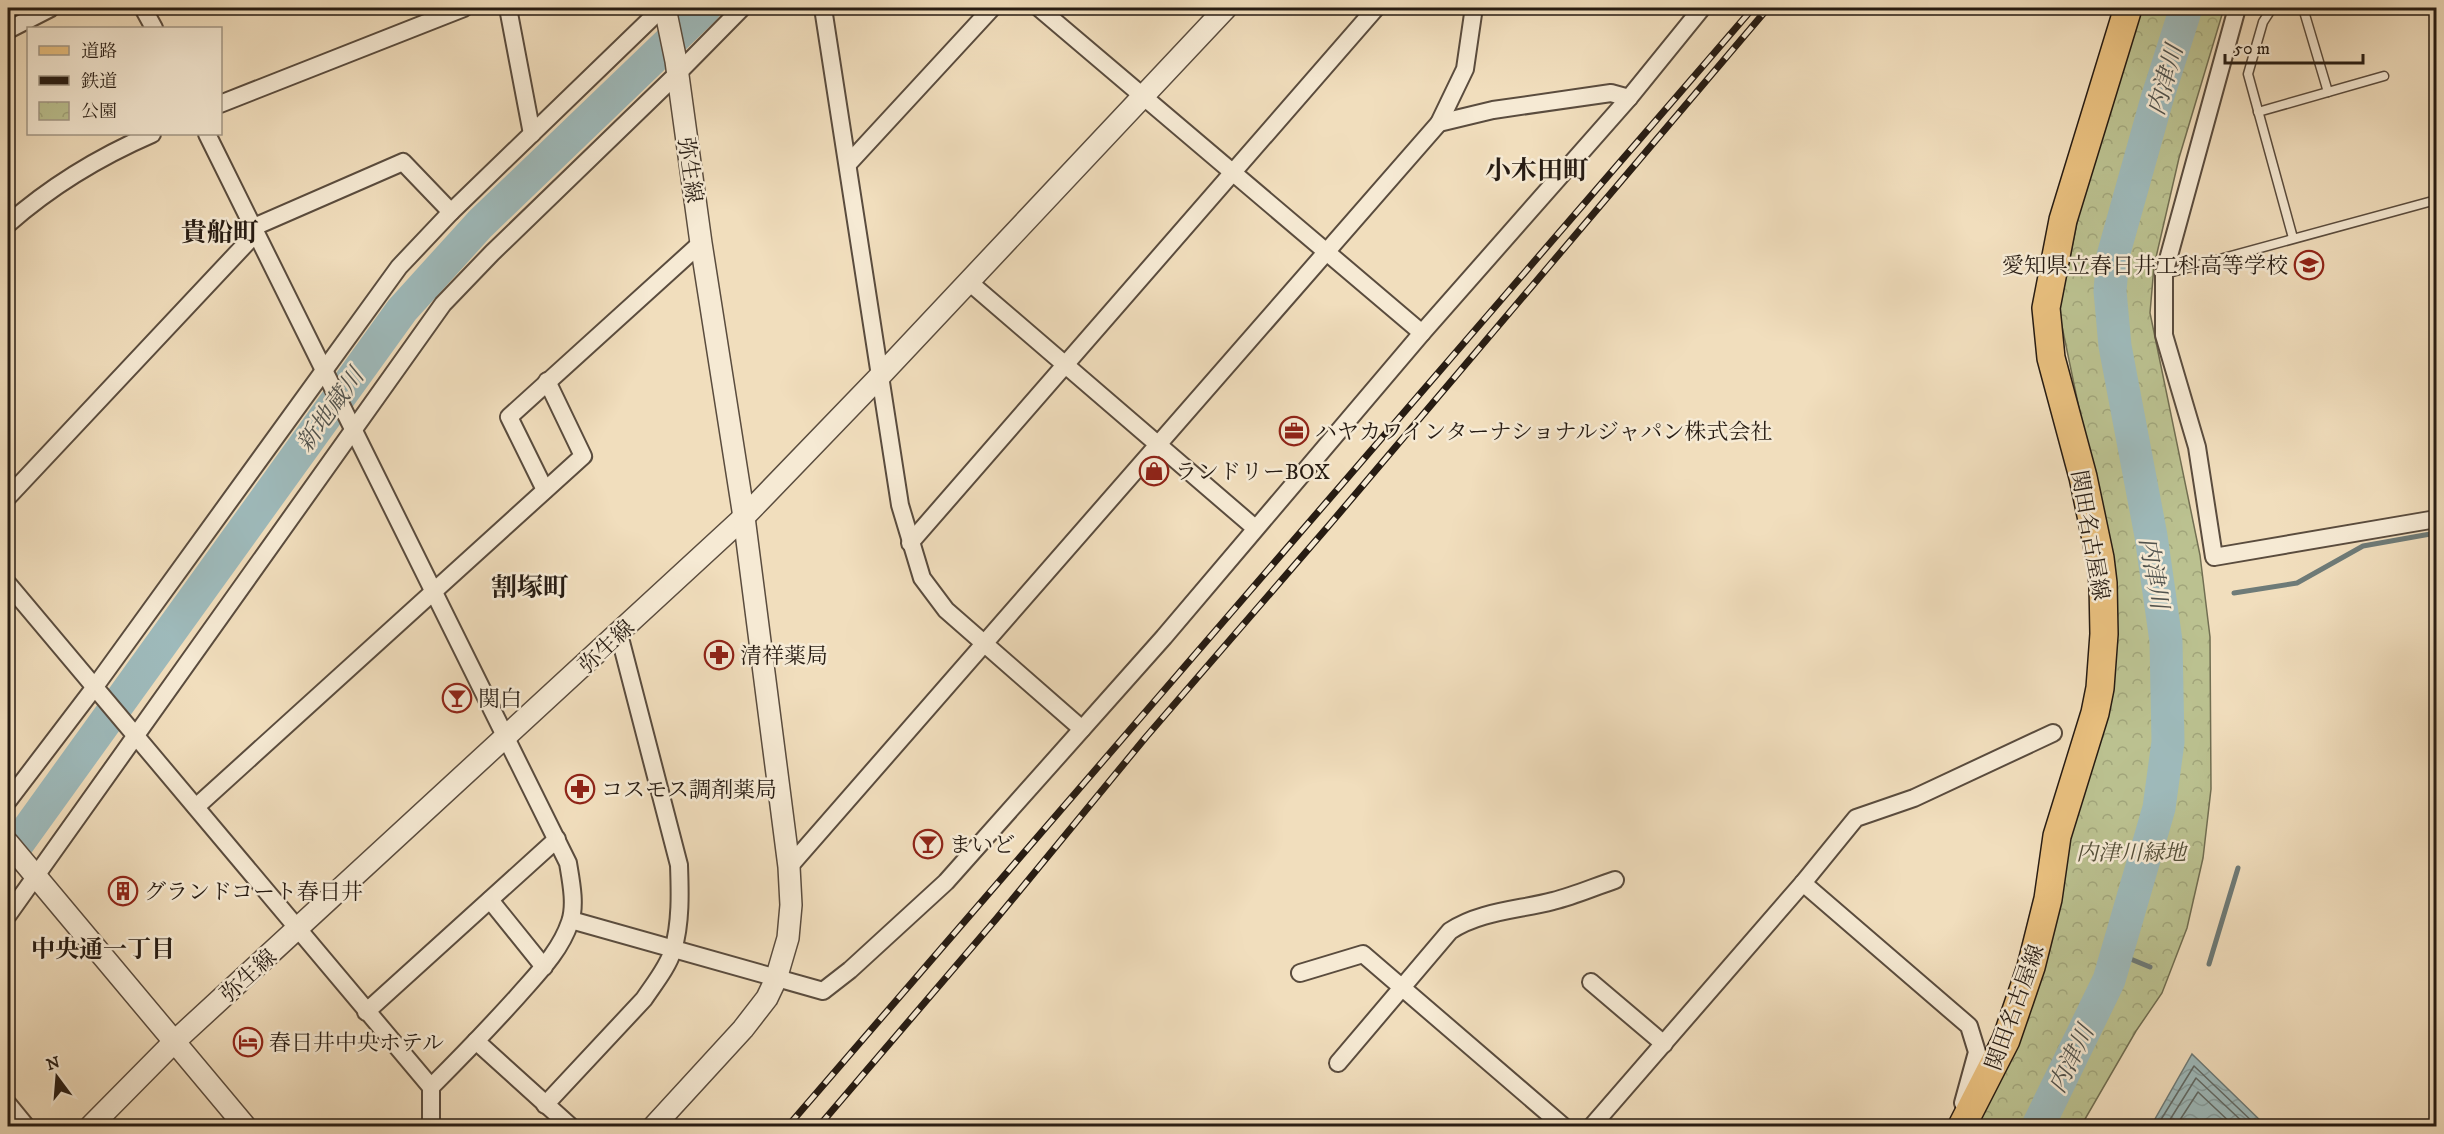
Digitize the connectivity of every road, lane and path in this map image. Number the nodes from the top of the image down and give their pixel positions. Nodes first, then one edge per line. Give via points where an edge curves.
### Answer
1 (51, 8) edge
2 (143, 8) edge
3 (464, 8) edge
4 (508, 8) edge
5 (742, 8) edge
6 (823, 8) edge
7 (992, 8) edge
8 (1039, 8) edge
9 (1226, 8) edge
10 (1376, 8) edge
11 (1472, 8) edge
12 (1702, 8) edge
13 (2128, 8) edge
14 (2237, 8) edge
15 (2272, 8) edge
16 (2303, 8) edge
17 (664, 10) edge
18 (153, 27) edge
19 (8, 30) edge
20 (677, 67) junction
21 (2384, 76) dead end
22 (2328, 92) junction
23 (1144, 95) junction
24 (1629, 98) junction
25 (222, 103) edge
26 (2258, 112) junction
27 (1439, 123) junction
28 (532, 134) junction
29 (150, 135) edge
30 (208, 135) edge
31 (848, 164) junction
32 (1234, 173) junction
33 (2436, 200) edge
34 (451, 212) junction
35 (8, 224) edge
36 (255, 230) junction
37 (2293, 238) junction
38 (701, 243) junction
39 (1325, 252) junction
40 (2164, 274) junction
41 (969, 282) junction
42 (1422, 333) junction
43 (1065, 367) junction
44 (326, 376) junction
45 (880, 376) junction
46 (547, 381) junction
47 (350, 424) junction
48 (1157, 444) junction
49 (545, 490) junction
50 (8, 496) edge
51 (744, 517) junction
52 (2436, 519) edge
53 (1255, 528) junction
54 (910, 543) junction
55 (8, 584) edge
56 (433, 593) junction
57 (619, 634) junction
58 (983, 643) junction
59 (99, 693) junction
60 (1082, 729) junction
61 (131, 731) junction
62 (2053, 733) dead end
63 (507, 737) junction
64 (8, 801) edge
65 (196, 807) junction
66 (557, 839) junction
67 (8, 843) edge
68 (789, 867) junction
69 (33, 872) junction
70 (1615, 880) dead end
71 (1803, 883) junction
72 (490, 900) junction
73 (8, 915) edge
74 (571, 920) junction
75 (297, 930) junction
76 (673, 950) junction
77 (544, 967) junction
78 (1300, 973) dead end
79 (776, 979) junction
80 (1591, 982) dead end
81 (1401, 988) junction
82 (366, 1012) junction
83 (477, 1041) junction
84 (174, 1042) junction
85 (1664, 1044) junction
86 (1338, 1063) dead end
87 (431, 1087) junction
88 (8, 1104) edge
89 (545, 1105) junction
90 (26, 1126) edge
91 (91, 1126) edge
92 (245, 1126) edge
93 (431, 1126) edge
94 (570, 1126) edge
95 (654, 1126) edge
96 (1563, 1126) edge
97 (1592, 1126) edge
98 (1957, 1126) edge
99 (1962, 1126) edge

1 - 19 street
2 - 18 street
3 - 25 street
4 - 28 street
5 - 20 street
6 - 31 street
7 - 31 street
8 - 23 street
9 - 23 street
10 - 32 street
11 - 27 street via 1465,69
12 - 24 street
13 - 99 main road, 関田名古屋線 via 2063,220 2046,308 2051,358 2100,558 2104,634 2100,688 2057,836 2048,899 2031,966 2006,1040
14 - 40 street
15 - 26 lane via 2263,22 2248,74
16 - 22 lane
17 - 20 street, 弥生線
17 - 28 street
20 - 38 street, 弥生線
20 - 47 street via 443,304
21 - 22 lane
22 - 26 lane
23 - 32 street
23 - 41 street
24 - 27 street via 1611,93 1493,110
24 - 42 street
26 - 37 lane
27 - 39 street
28 - 34 street
29 - 35 street via 87,166
30 - 36 street
31 - 45 street
32 - 39 street
32 - 43 street
33 - 37 lane
34 - 36 street via 403,162
34 - 44 street via 399,267
36 - 44 street
36 - 50 street
37 - 40 lane
38 - 46 street
38 - 51 street, 弥生線
39 - 42 street
39 - 48 street
40 - 52 street via 2164,335 2197,447 2214,558
41 - 43 street
41 - 45 street
42 - 53 street
43 - 48 street
43 - 54 street
44 - 47 street
44 - 59 street
45 - 51 street
45 - 54 street via 900,506
46 - 49 street via 509,417
46 - 49 street via 584,456
47 - 56 street
47 - 61 street
48 - 53 street
48 - 58 street
49 - 56 street
51 - 57 street, 弥生線
51 - 68 street
53 - 60 street
54 - 58 street via 922,578 946,610
55 - 59 street
56 - 63 street
56 - 65 street
57 - 63 street, 弥生線
57 - 76 street via 679,865 680,894
58 - 60 street
58 - 68 street
59 - 61 street
59 - 64 street
60 - 79 street via 946,882 850,970 823,991
61 - 65 street
61 - 69 street
62 - 71 street via 1914,798 1856,818
63 - 66 street
63 - 75 street, 弥生線
65 - 75 street
66 - 72 street
66 - 74 street via 568,863
67 - 69 street
68 - 79 street via 788,938
69 - 73 street
69 - 84 street
70 - 81 street via 1553,902 1462,923 1450,931
71 - 85 street
71 - 98 street via 1969,1026 1977,1052
72 - 77 street
72 - 82 street
74 - 76 street
74 - 77 street via 561,944
75 - 82 street
75 - 84 street, 弥生線
76 - 79 street
76 - 89 street via 644,999
77 - 83 street
78 - 81 street via 1363,954
79 - 95 street via 743,1029
80 - 85 street
81 - 86 street
81 - 96 street
82 - 87 street
83 - 87 street
83 - 89 street
84 - 91 street, 弥生線
84 - 92 street
85 - 97 street
87 - 93 street
88 - 90 street
89 - 94 street

